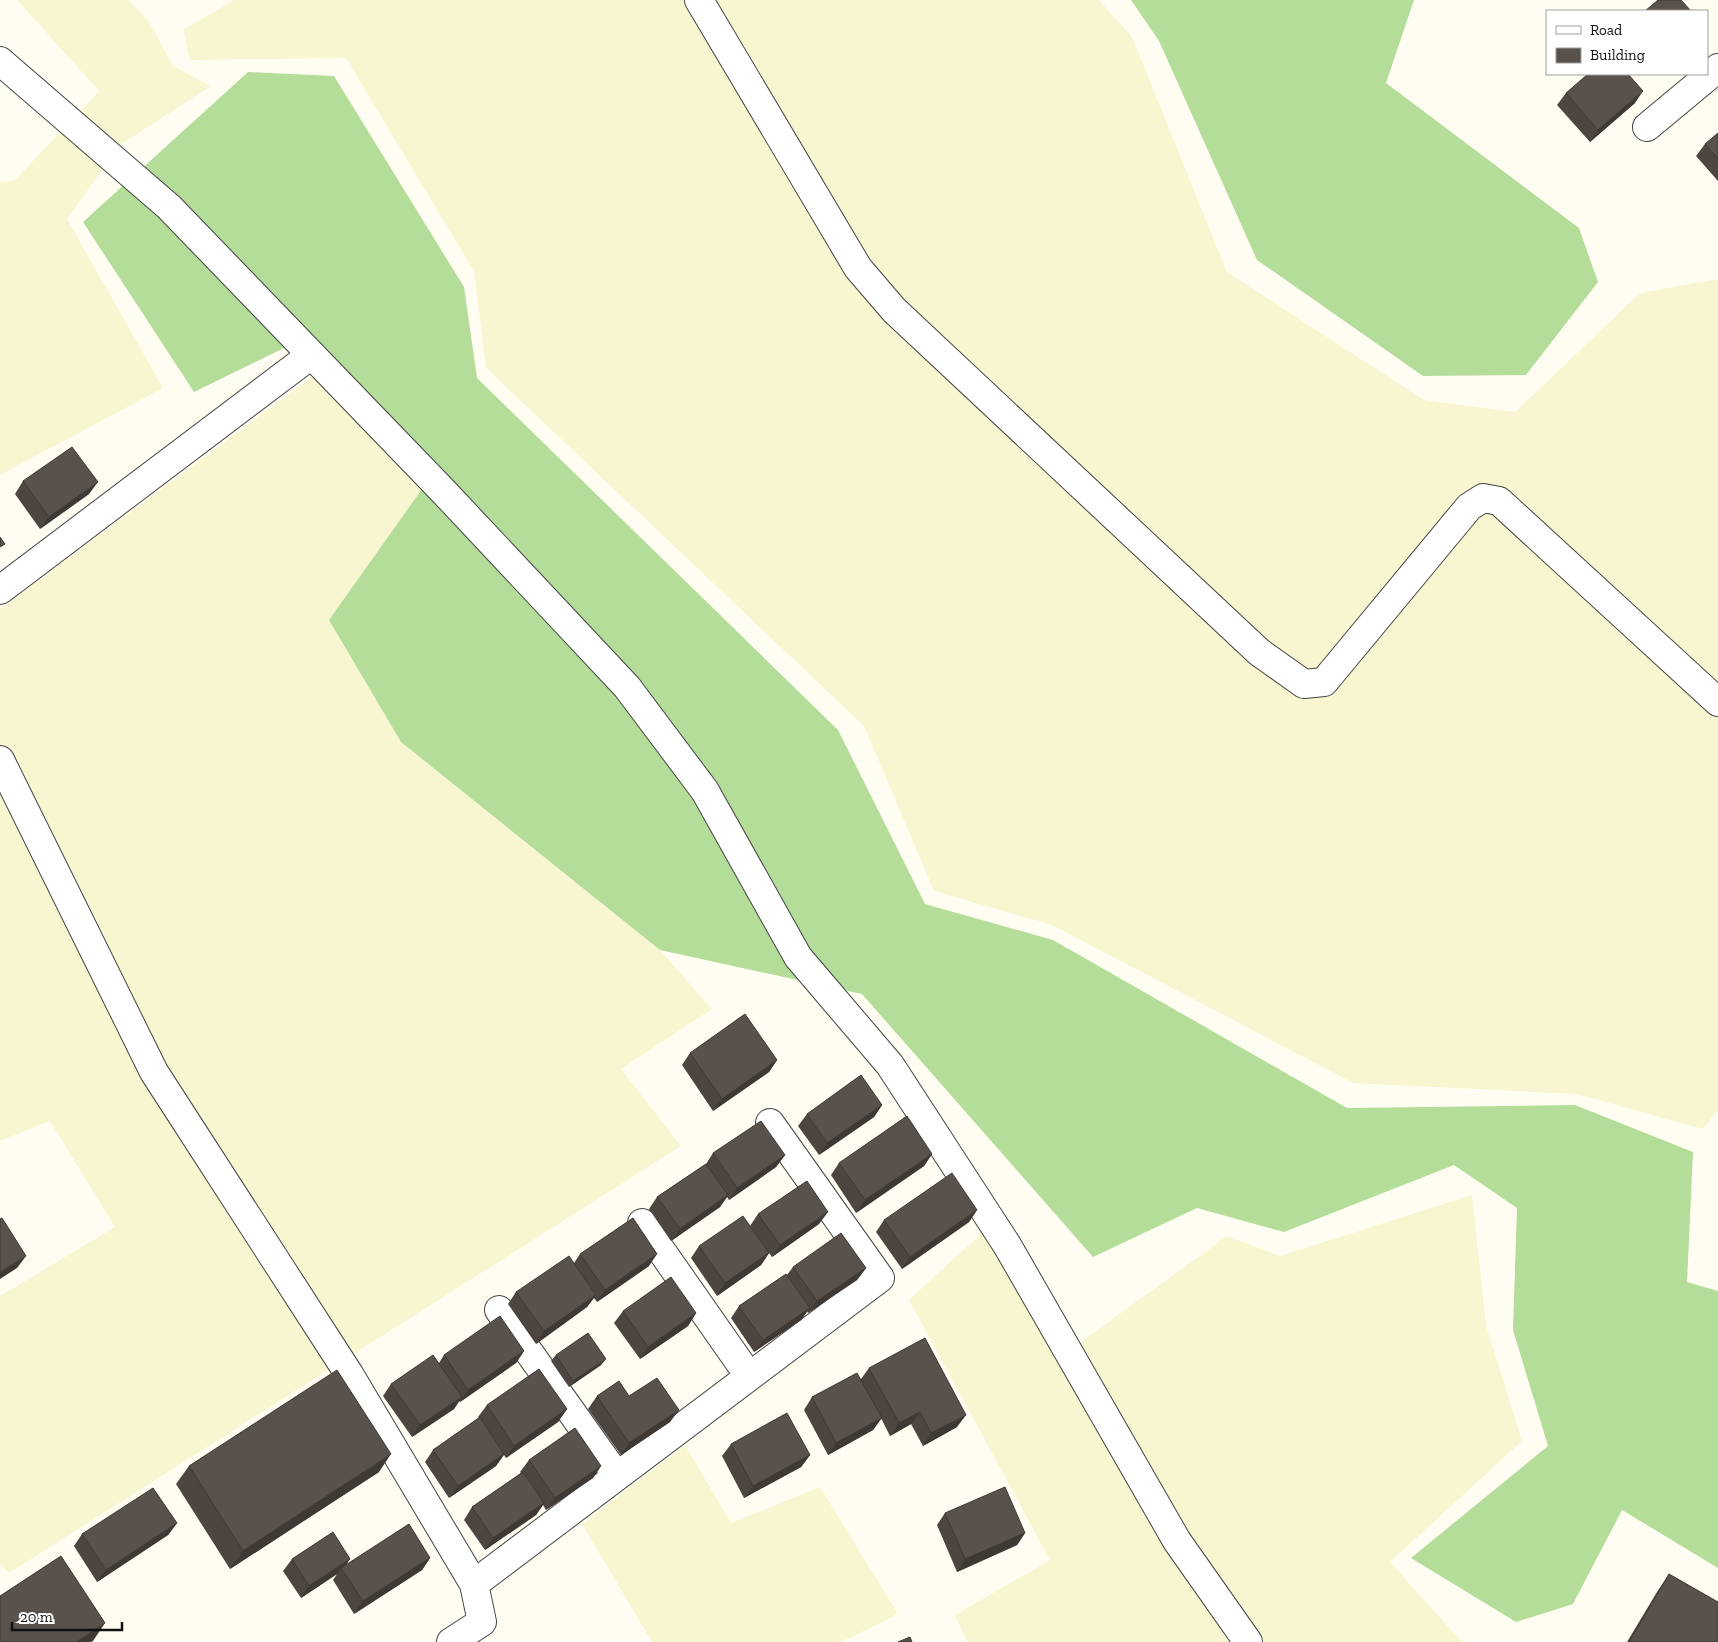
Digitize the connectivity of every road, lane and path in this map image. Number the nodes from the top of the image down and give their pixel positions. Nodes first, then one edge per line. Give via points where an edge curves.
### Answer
1 (699, 0) edge
2 (0, 61) edge
3 (1718, 68) edge
4 (1647, 127) dead end
5 (311, 354) junction
6 (0, 590) edge
7 (1718, 702) edge
8 (0, 760) edge
9 (770, 1123) dead end
10 (642, 1223) dead end
11 (499, 1310) dead end
12 (749, 1376) junction
13 (617, 1476) junction
14 (474, 1584) junction
15 (451, 1642) edge
16 (1248, 1642) edge

1 - 7 street via 858,268 894,310 1259,652 1289,674 1304,684 1324,682 1469,507 1483,498 1499,501
2 - 5 street via 169,207
3 - 4 street
5 - 6 street
5 - 16 street via 627,687 705,791 798,957 890,1065 1007,1245 1177,1541
8 - 14 street via 154,1072 349,1374
9 - 12 street via 880,1278
10 - 12 street
11 - 13 street
12 - 13 street
13 - 14 street
14 - 15 street via 482,1622

